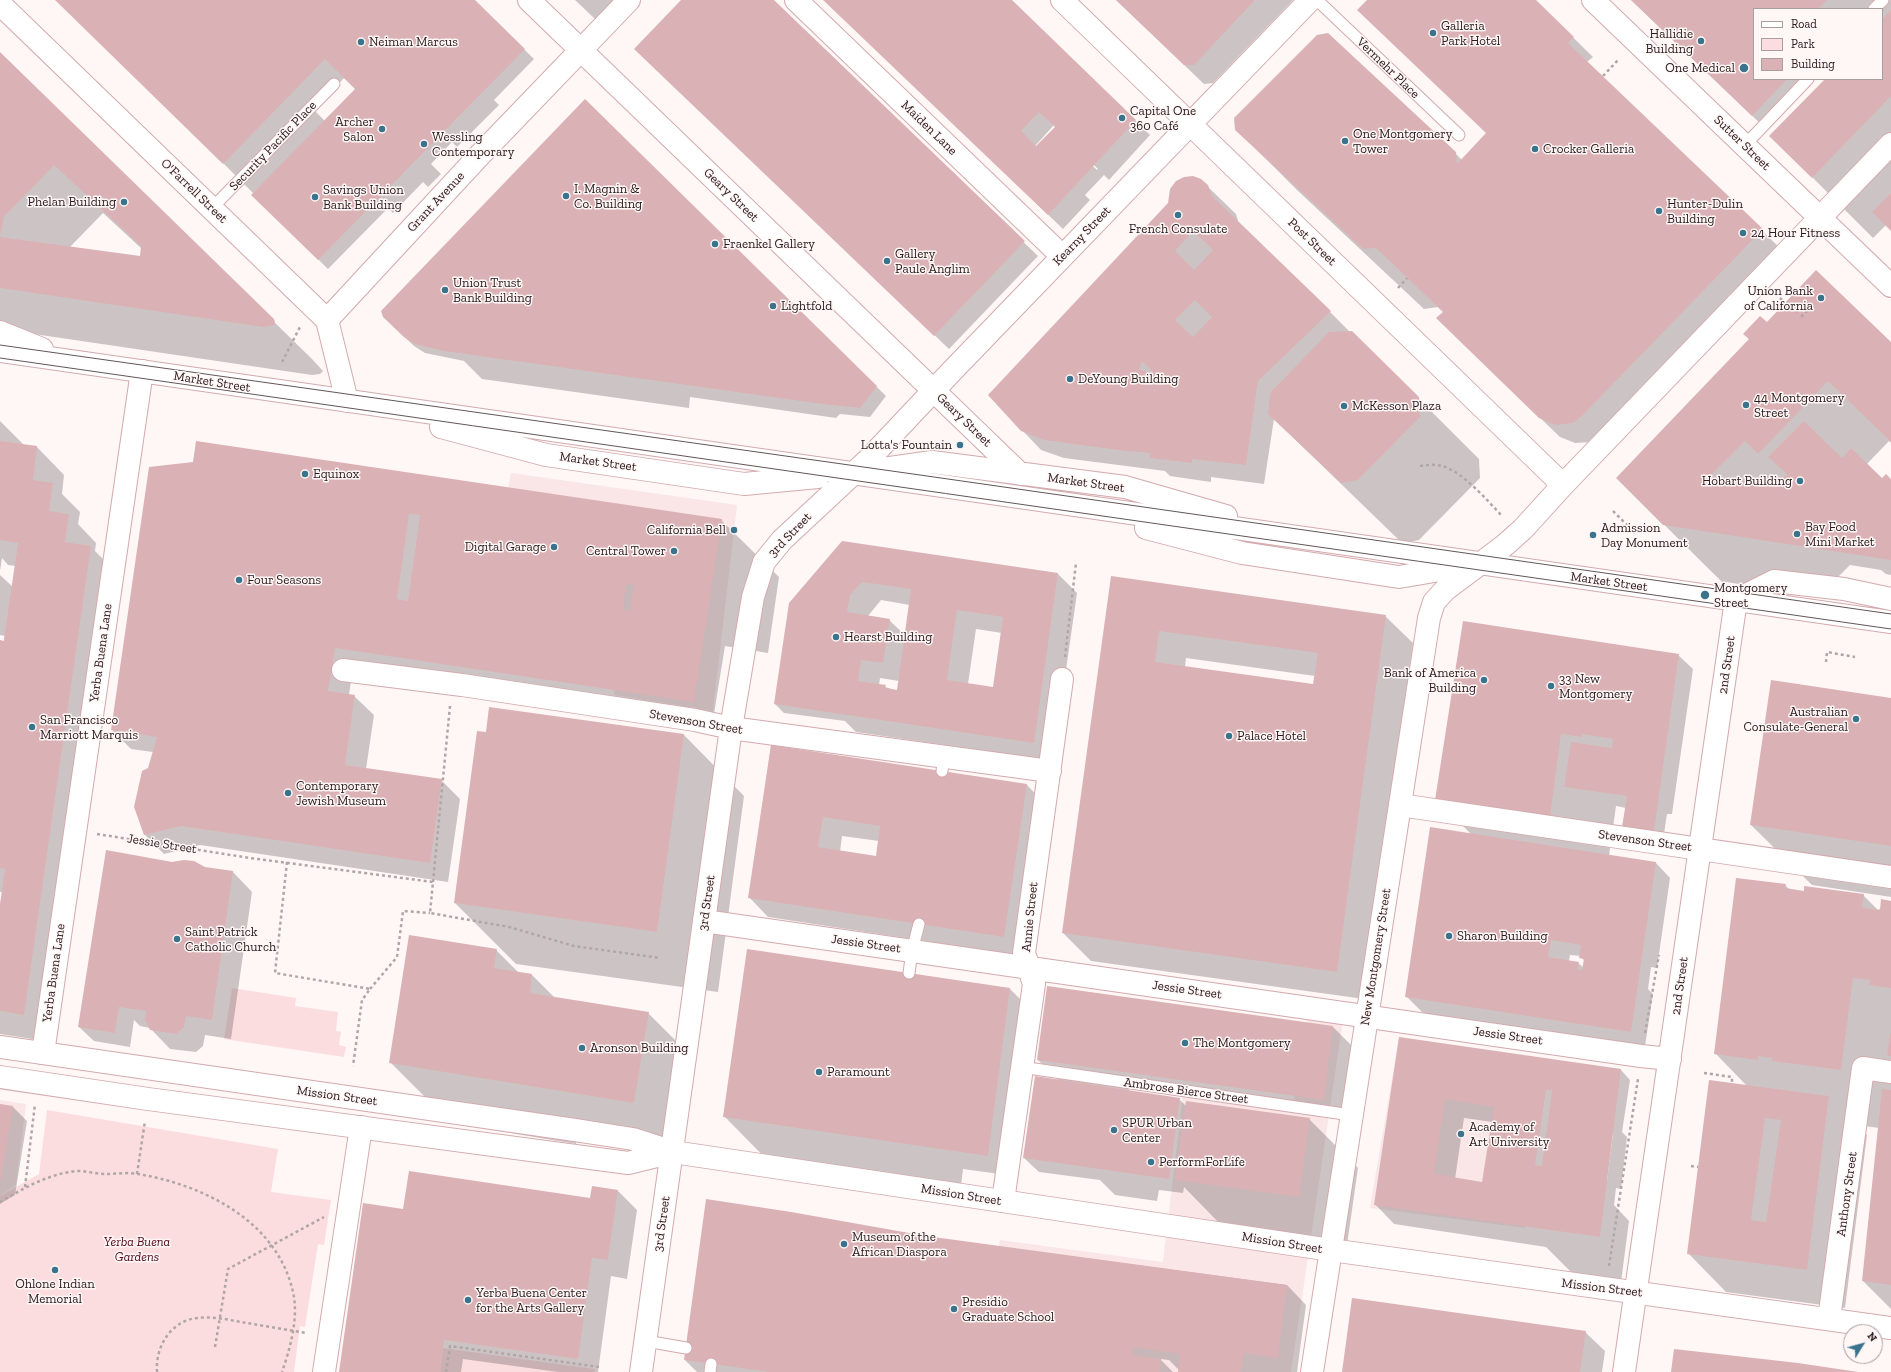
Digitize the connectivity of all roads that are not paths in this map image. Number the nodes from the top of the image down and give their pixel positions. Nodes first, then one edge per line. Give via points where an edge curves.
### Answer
1 (529, 0) edge
2 (629, 0) edge
3 (796, 0) edge
4 (1062, 0) edge
5 (1310, 0) edge
6 (1317, 0) edge
7 (1594, 0) edge
8 (1883, 0) edge
9 (0, 4) edge
10 (1875, 8) edge
11 (580, 50) junction
12 (1807, 80) edge
13 (334, 84) dead end
14 (1190, 124) junction
15 (1459, 136) dead end
16 (1891, 144) edge
17 (1745, 145) junction
18 (212, 208) junction
19 (1820, 218) junction
20 (1062, 256) junction
21 (1891, 286) edge
22 (327, 320) junction
23 (0, 332) edge
24 (0, 351) edge
25 (76, 362) junction
26 (142, 371) junction
27 (933, 390) junction
28 (347, 401) junction
29 (854, 473) junction
30 (1020, 474) junction
31 (1562, 485) junction
32 (1049, 502) junction
33 (1313, 540) junction
34 (1481, 564) junction
35 (1891, 599) edge
36 (1736, 600) junction
37 (1891, 622) edge
38 (343, 670) dead end
39 (1062, 679) road end
40 (731, 728) junction
41 (1050, 771) junction
42 (1400, 805) junction
43 (1700, 849) junction
44 (1891, 877) edge
45 (704, 921) junction
46 (919, 924) dead end
47 (912, 951) junction
48 (1029, 968) junction
49 (909, 974) dead end
50 (1368, 1016) junction
51 (0, 1047) edge
52 (43, 1053) junction
53 (1670, 1059) junction
54 (1021, 1067) junction
55 (1891, 1072) edge
56 (0, 1077) edge
57 (1351, 1114) junction
58 (361, 1127) junction
59 (673, 1152) junction
60 (1003, 1201) junction
61 (1332, 1250) junction
62 (1635, 1292) junction
63 (1829, 1319) junction
64 (1891, 1328) edge
65 (646, 1341) junction
66 (686, 1348) dead end
67 (324, 1372) edge
68 (641, 1372) edge
69 (1312, 1372) edge
70 (1624, 1372) edge

1 - 11 street, Geary Street
2 - 11 street, Grant Avenue
3 - 20 street, Maiden Lane
4 - 14 street, Post Street
5 - 14 street, Kearny Street
6 - 15 lane, Vermehr Place
7 - 17 street, Sutter Street
8 - 10 lane
9 - 18 street, O'Farrell Street
11 - 22 street, Grant Avenue
11 - 27 street, Geary Street
12 - 17 lane
13 - 18 lane, Security Pacific Place
14 - 20 street, Kearny Street
14 - 31 street, Post Street
16 - 19 street
17 - 19 street, Sutter Street
18 - 22 street, O'Farrell Street
19 - 21 street, Sutter Street
19 - 31 street
20 - 27 street, Kearny Street
22 - 28 street
23 - 25 street, Market Street
24 - 25 street, Market Street
25 - 26 street, Market Street
26 - 28 street, Market Street
26 - 52 street, Yerba Buena Lane
27 - 29 street, Kearny Street
27 - 30 street, Geary Street
28 - 29 street, Market Street
29 - 30 street, Market Street via 932,462
29 - 32 street, Market Street
29 - 40 street, 3rd Street via 782,540 764,562 753,596
30 - 33 street, Market Street via 1125,487
31 - 34 street via 1523,529
32 - 33 street, Market Street
32 - 34 street, Market Street via 1242,553 1399,576
33 - 34 street, Market Street
34 - 36 street, Market Street
34 - 42 street, New Montgomery Street via 1455,582 1434,602 1429,618
35 - 36 street via 1844,589 1774,581
36 - 37 street, Market Street
36 - 43 street, 2nd Street
38 - 40 street, Stevenson Street via 695,720
39 - 41 street, Annie Street
40 - 41 street, Stevenson Street via 943,764
40 - 45 street, 3rd Street
41 - 48 street, Annie Street via 1024,953
42 - 43 street, Stevenson Street
42 - 50 street, New Montgomery Street
43 - 44 street, Stevenson Street
43 - 53 street, 2nd Street
45 - 47 street, Jessie Street
45 - 59 street, 3rd Street
46 - 47 lane
47 - 48 street, Jessie Street
47 - 49 lane
48 - 50 street, Jessie Street
48 - 54 street, Annie Street via 1034,984
50 - 53 street, Jessie Street
50 - 57 street, New Montgomery Street
51 - 52 street, Mission Street
52 - 59 street, Mission Street via 625,1138
53 - 62 street, 2nd Street
54 - 57 lane, Ambrose Bierce Street
54 - 60 street, Annie Street
55 - 63 street, Anthony Street via 1863,1068
56 - 58 street, Mission Street
57 - 61 street, New Montgomery Street
58 - 59 street, Mission Street via 628,1163
58 - 67 street
59 - 60 street, Mission Street
59 - 65 street, 3rd Street
60 - 61 street, Mission Street
61 - 62 street, Mission Street
61 - 69 street, New Montgomery Street
62 - 63 street, Mission Street
62 - 70 street, 2nd Street
63 - 64 street, Mission Street
65 - 66 lane
65 - 68 street, 3rd Street

